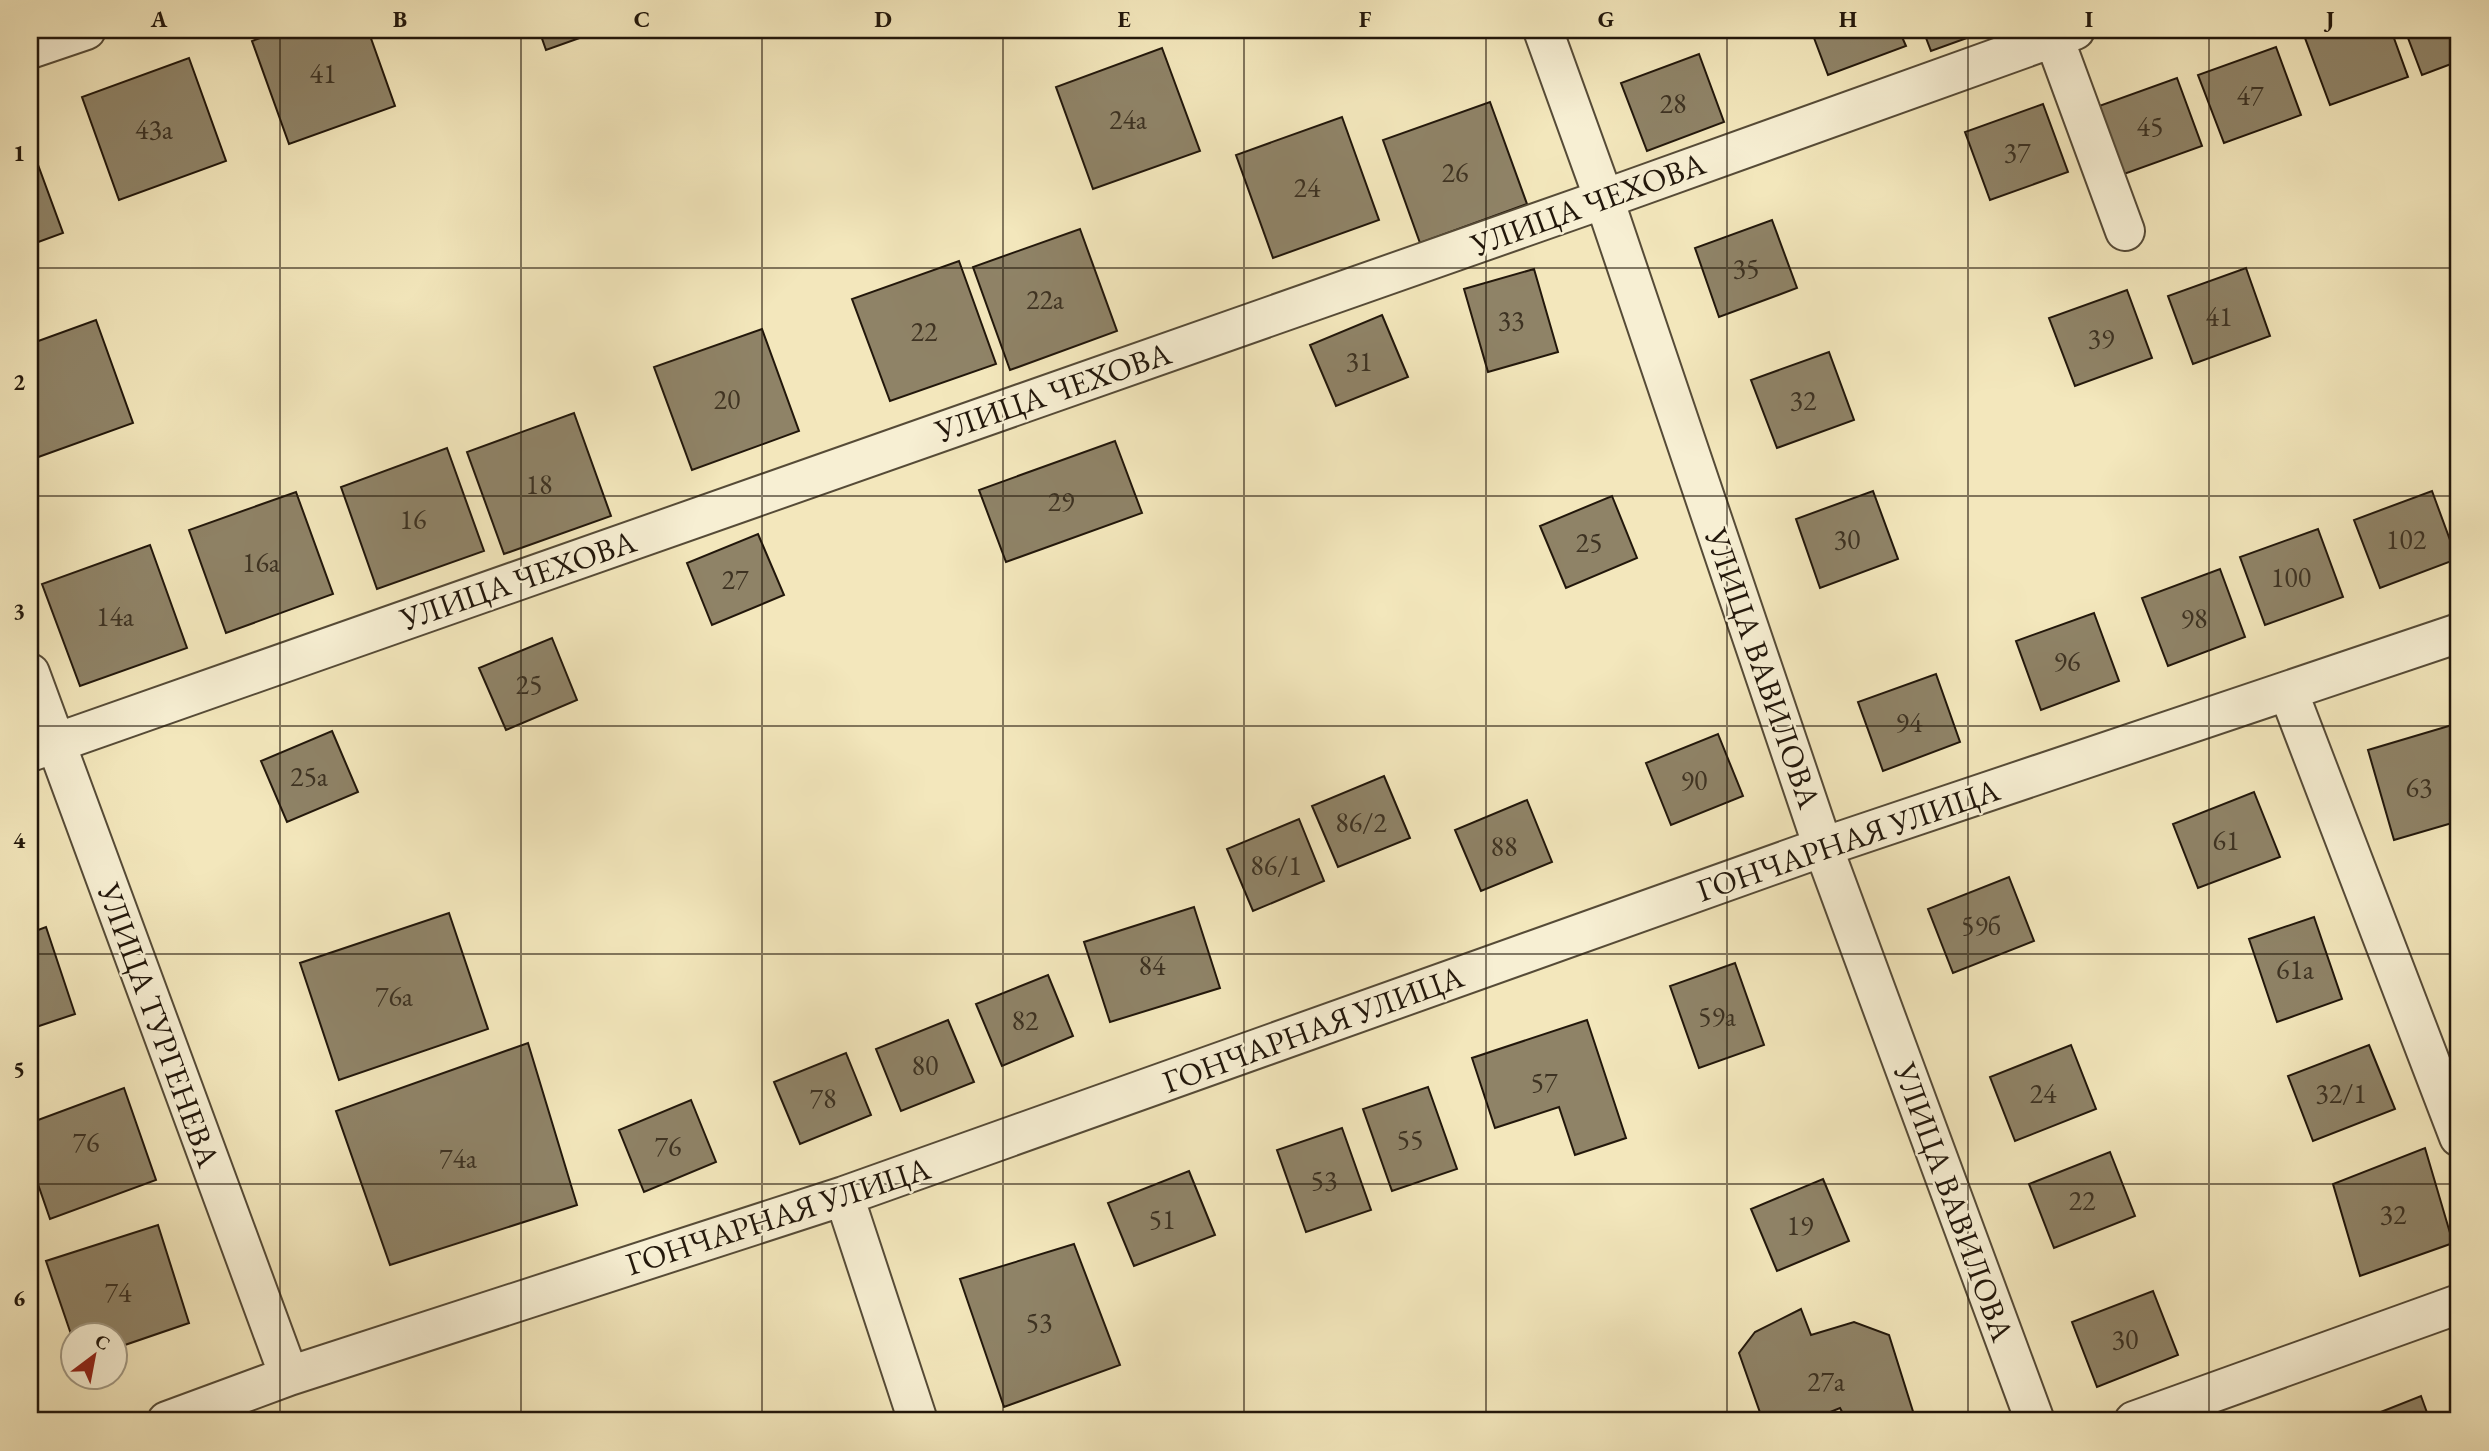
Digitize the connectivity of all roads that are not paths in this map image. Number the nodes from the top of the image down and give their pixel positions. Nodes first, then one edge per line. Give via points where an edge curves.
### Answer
1 (86, 30) edge
2 (1543, 30) edge
3 (2059, 32) edge
4 (30, 49) edge
5 (1604, 198) junction
6 (2126, 230) dead end
7 (2459, 634) edge
8 (30, 673) edge
9 (2288, 691) junction
10 (42, 748) edge
11 (1823, 847) junction
12 (2459, 1137) edge
13 (844, 1196) junction
14 (2459, 1304) edge
15 (289, 1376) junction
16 (167, 1421) edge
17 (918, 1421) edge
18 (2035, 1421) edge
19 (2134, 1421) edge

1 - 4 street
2 - 5 street, УЛИЦА ВАВИЛОВА
3 - 5 street, УЛИЦА ЧЕХОВА
3 - 6 street
5 - 10 street, УЛИЦА ЧЕХОВА
5 - 11 street, УЛИЦА ВАВИЛОВА
7 - 9 street, ГОНЧАРНАЯ УЛИЦА
8 - 10 street, УЛИЦА ТУРГЕНЕВА
9 - 11 street, ГОНЧАРНАЯ УЛИЦА
9 - 12 street
10 - 15 street, УЛИЦА ТУРГЕНЕВА
11 - 13 street, ГОНЧАРНАЯ УЛИЦА
11 - 18 street, УЛИЦА ВАВИЛОВА
13 - 15 street, ГОНЧАРНАЯ УЛИЦА
13 - 17 street
14 - 19 street
15 - 16 street, ГОНЧАРНАЯ УЛИЦА

